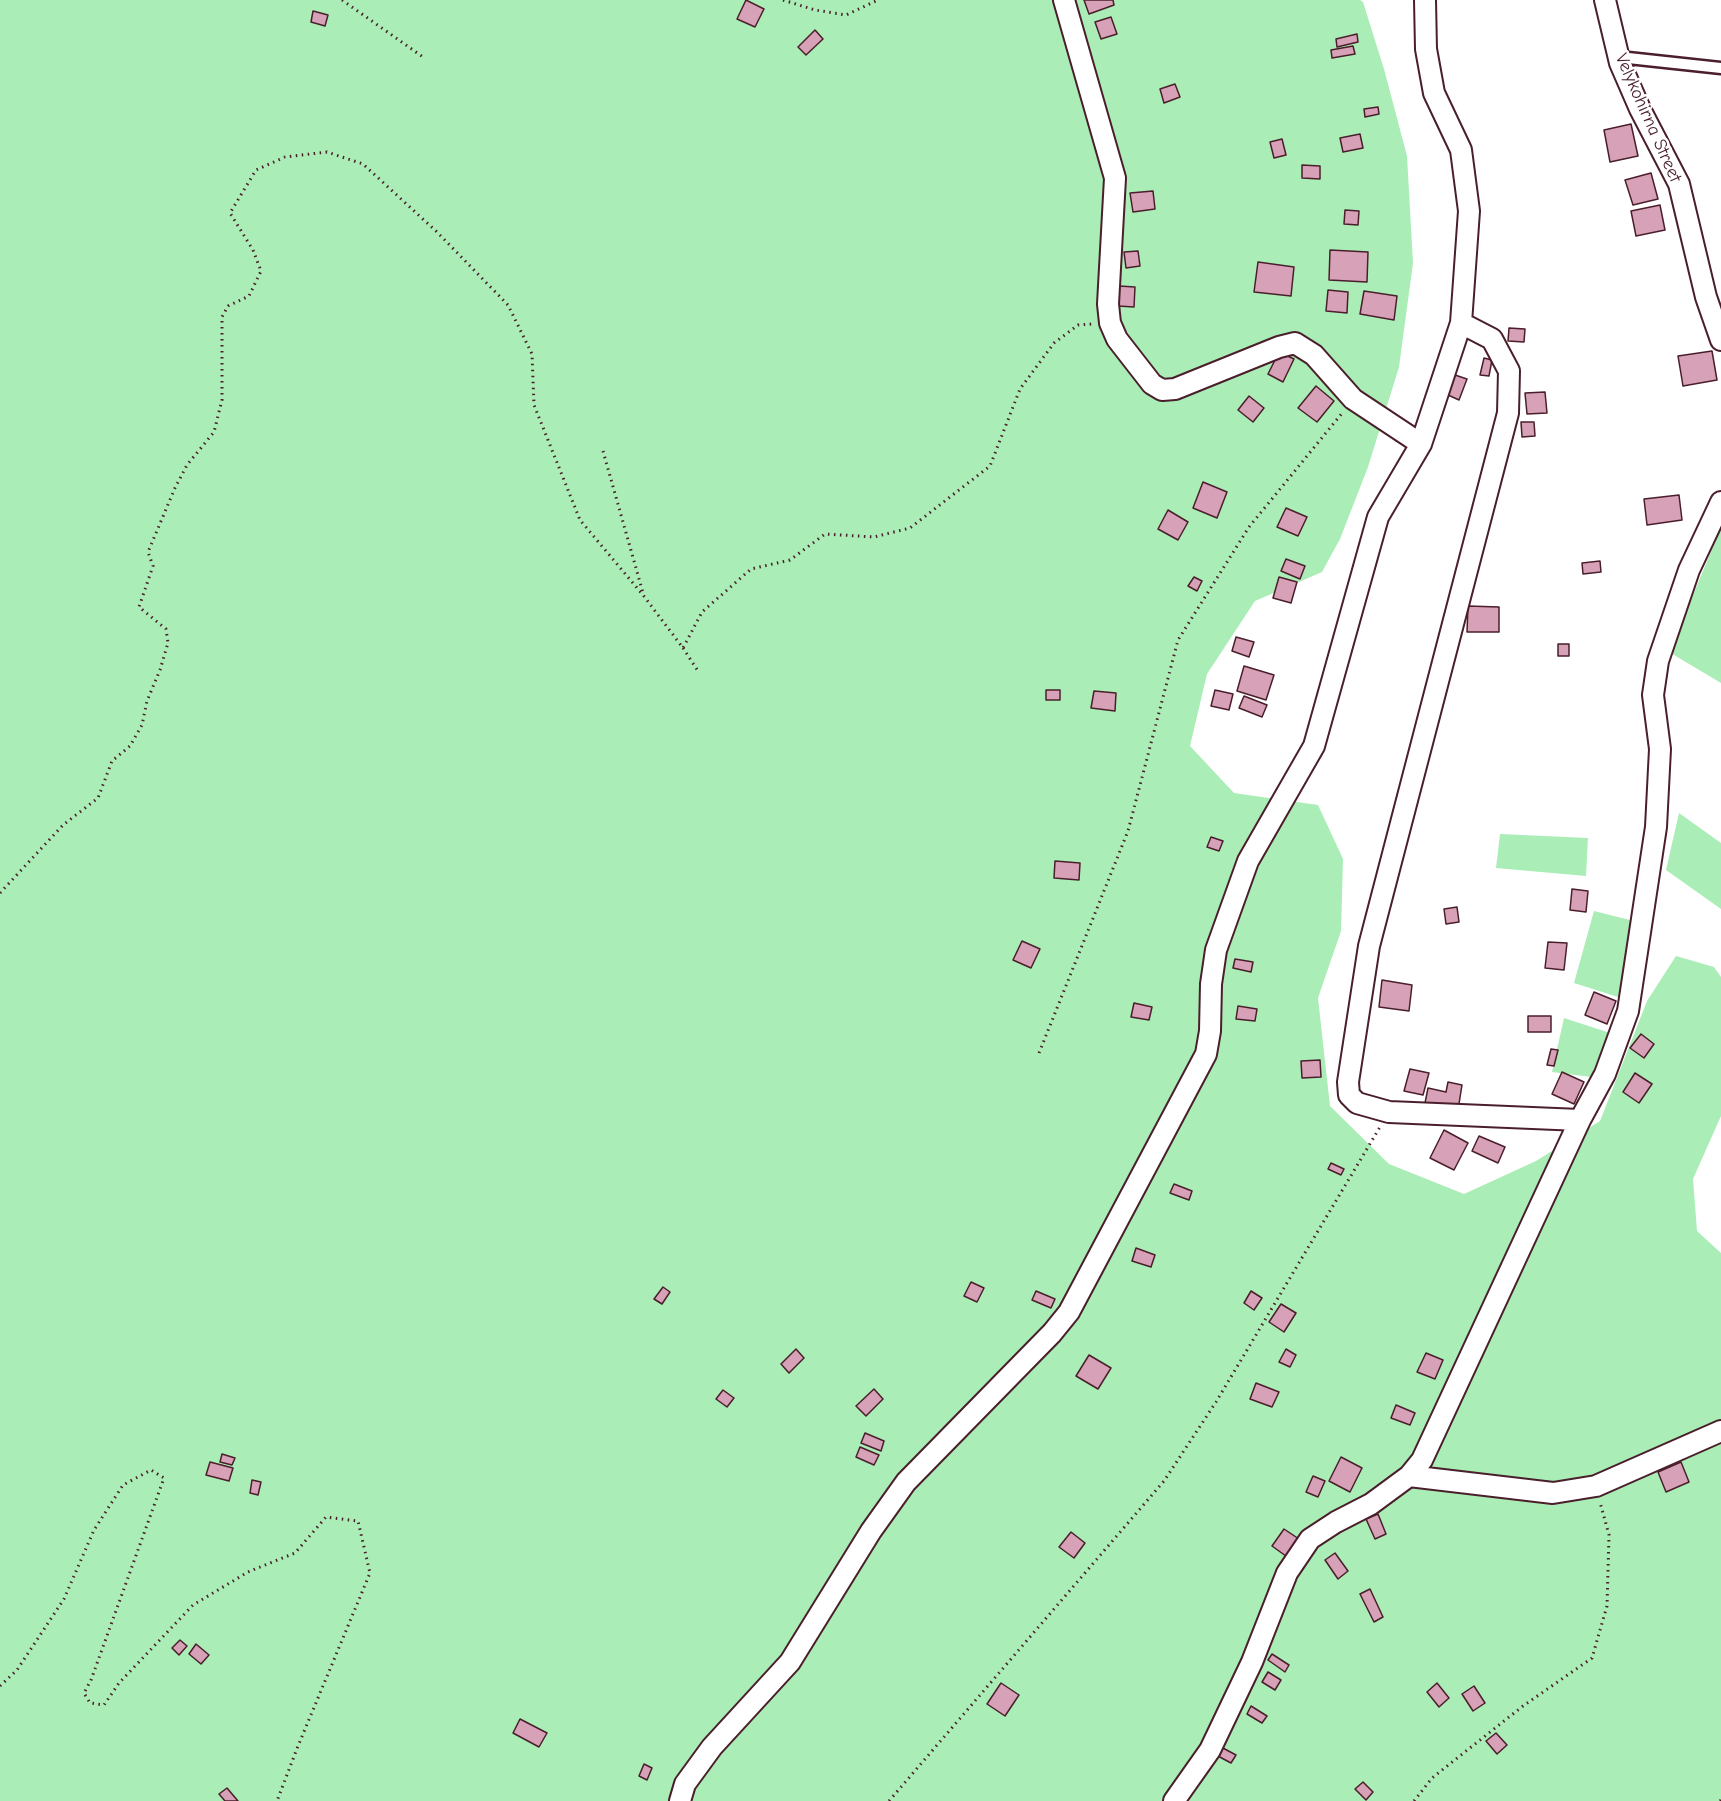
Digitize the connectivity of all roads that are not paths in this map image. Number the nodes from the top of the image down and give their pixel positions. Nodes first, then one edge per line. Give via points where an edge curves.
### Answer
1 (1064, 0) edge
2 (1425, 0) edge
3 (1605, 0) edge
4 (1619, 57) junction
5 (1721, 68) edge
6 (1461, 323) junction
7 (1721, 340) edge
8 (1421, 444) junction
9 (1721, 502) edge
10 (1580, 1120) junction
11 (1721, 1431) edge
12 (1409, 1476) junction
13 (680, 1801) edge
14 (1174, 1801) edge

1 - 8 street via 1115,178 1110,323 1117,339 1152,384 1162,390 1175,389 1295,343 1314,355 1353,399
2 - 6 street via 1426,49 1434,93 1461,150 1468,211
3 - 4 street, Velykohirna Street
4 - 5 lane
4 - 7 street, Velykohirna Street via 1678,184 1706,297
6 - 8 street
6 - 10 street via 1492,339 1509,371 1508,413 1369,946 1349,1095 1357,1103 1389,1112
8 - 13 street via 1378,517 1314,746 1248,861 1216,950 1206,1053 1069,1312 906,1482 790,1662 712,1747 685,1784
9 - 10 street via 1689,570 1658,661 1653,695 1660,749 1656,827 1628,1011 1605,1074
10 - 12 street via 1447,1408 1422,1460
11 - 12 street via 1596,1486 1553,1492
12 - 14 street via 1371,1504 1310,1539 1287,1572 1252,1662 1210,1750

